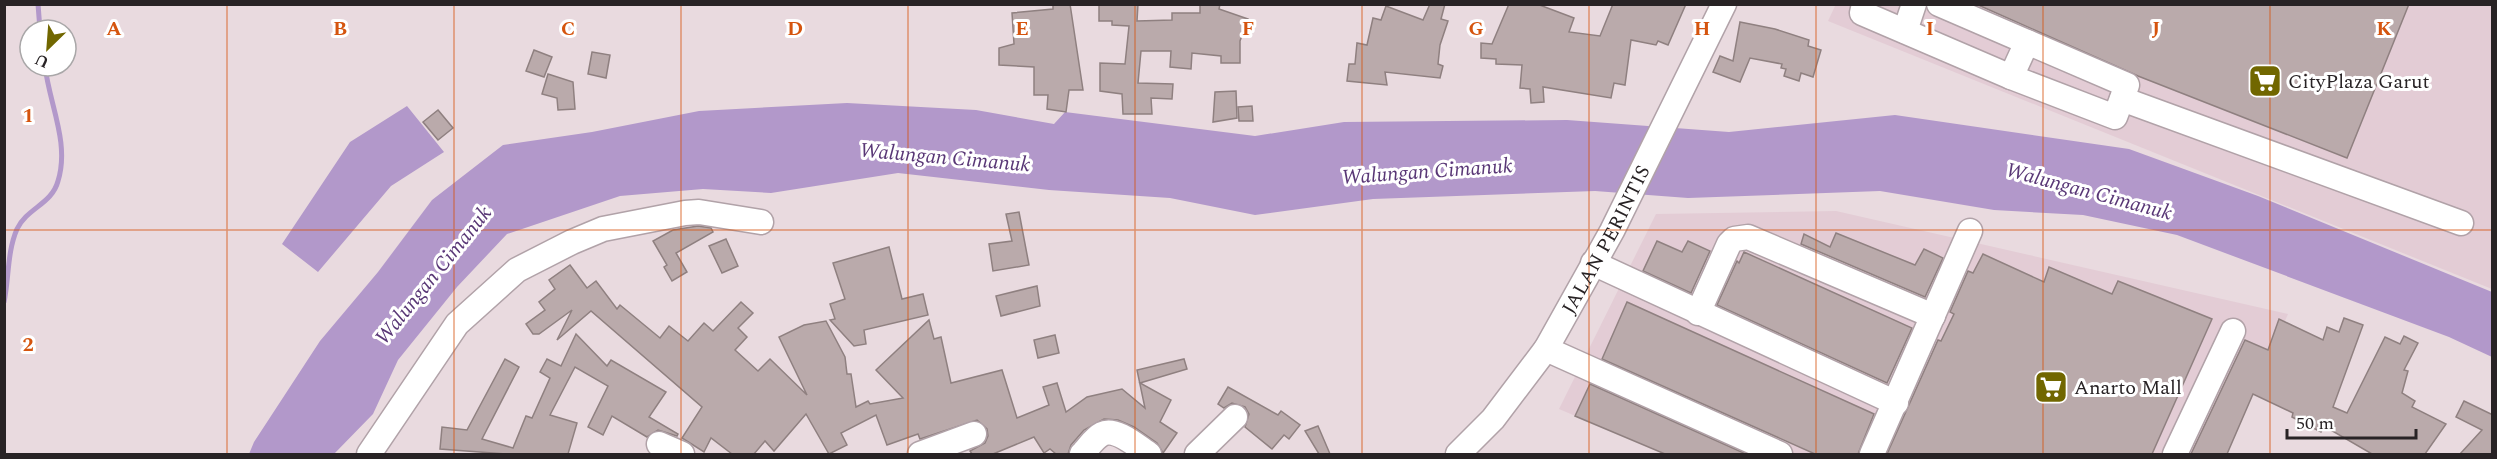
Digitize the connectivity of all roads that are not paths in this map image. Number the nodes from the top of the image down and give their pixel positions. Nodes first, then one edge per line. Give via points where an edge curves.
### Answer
1 (1724, 4) edge
2 (1864, 4) edge
3 (1914, 4) edge
4 (1939, 4) edge
5 (1905, 31) junction
6 (2027, 42) junction
7 (2011, 77) junction
8 (2122, 99) junction
9 (761, 222) dead end
10 (2461, 223) dead end
11 (1970, 231) dead end
12 (1593, 263) junction
13 (1698, 313) junction
14 (1933, 316) junction
15 (2233, 331) dead end
16 (1556, 353) junction
17 (1896, 403) junction
18 (1235, 417) dead end
19 (974, 434) dead end
20 (659, 444) dead end
21 (369, 454) edge
22 (682, 454) edge
23 (920, 454) edge
24 (1082, 454) edge
25 (1149, 454) edge
26 (1197, 454) edge
27 (1458, 454) edge
28 (1780, 454) edge
29 (1872, 454) edge
30 (2175, 454) edge

1 - 12 street, JALAN PERINTIS
2 - 5 street via 1862,13
3 - 5 street
4 - 6 street
5 - 7 street
6 - 7 street
6 - 8 street via 2127,85
7 - 8 street via 2115,117
8 - 10 street
9 - 21 street via 699,212 603,229 517,270 457,324
11 - 14 street
12 - 13 street
12 - 16 street, JALAN PERINTIS
13 - 14 street via 1729,243 1749,237
13 - 17 street
14 - 17 street
15 - 30 street
16 - 27 street, JALAN PERINTIS
16 - 28 street
17 - 29 street
18 - 26 street
19 - 23 street
20 - 22 street
24 - 25 street via 1107,433 1125,438

